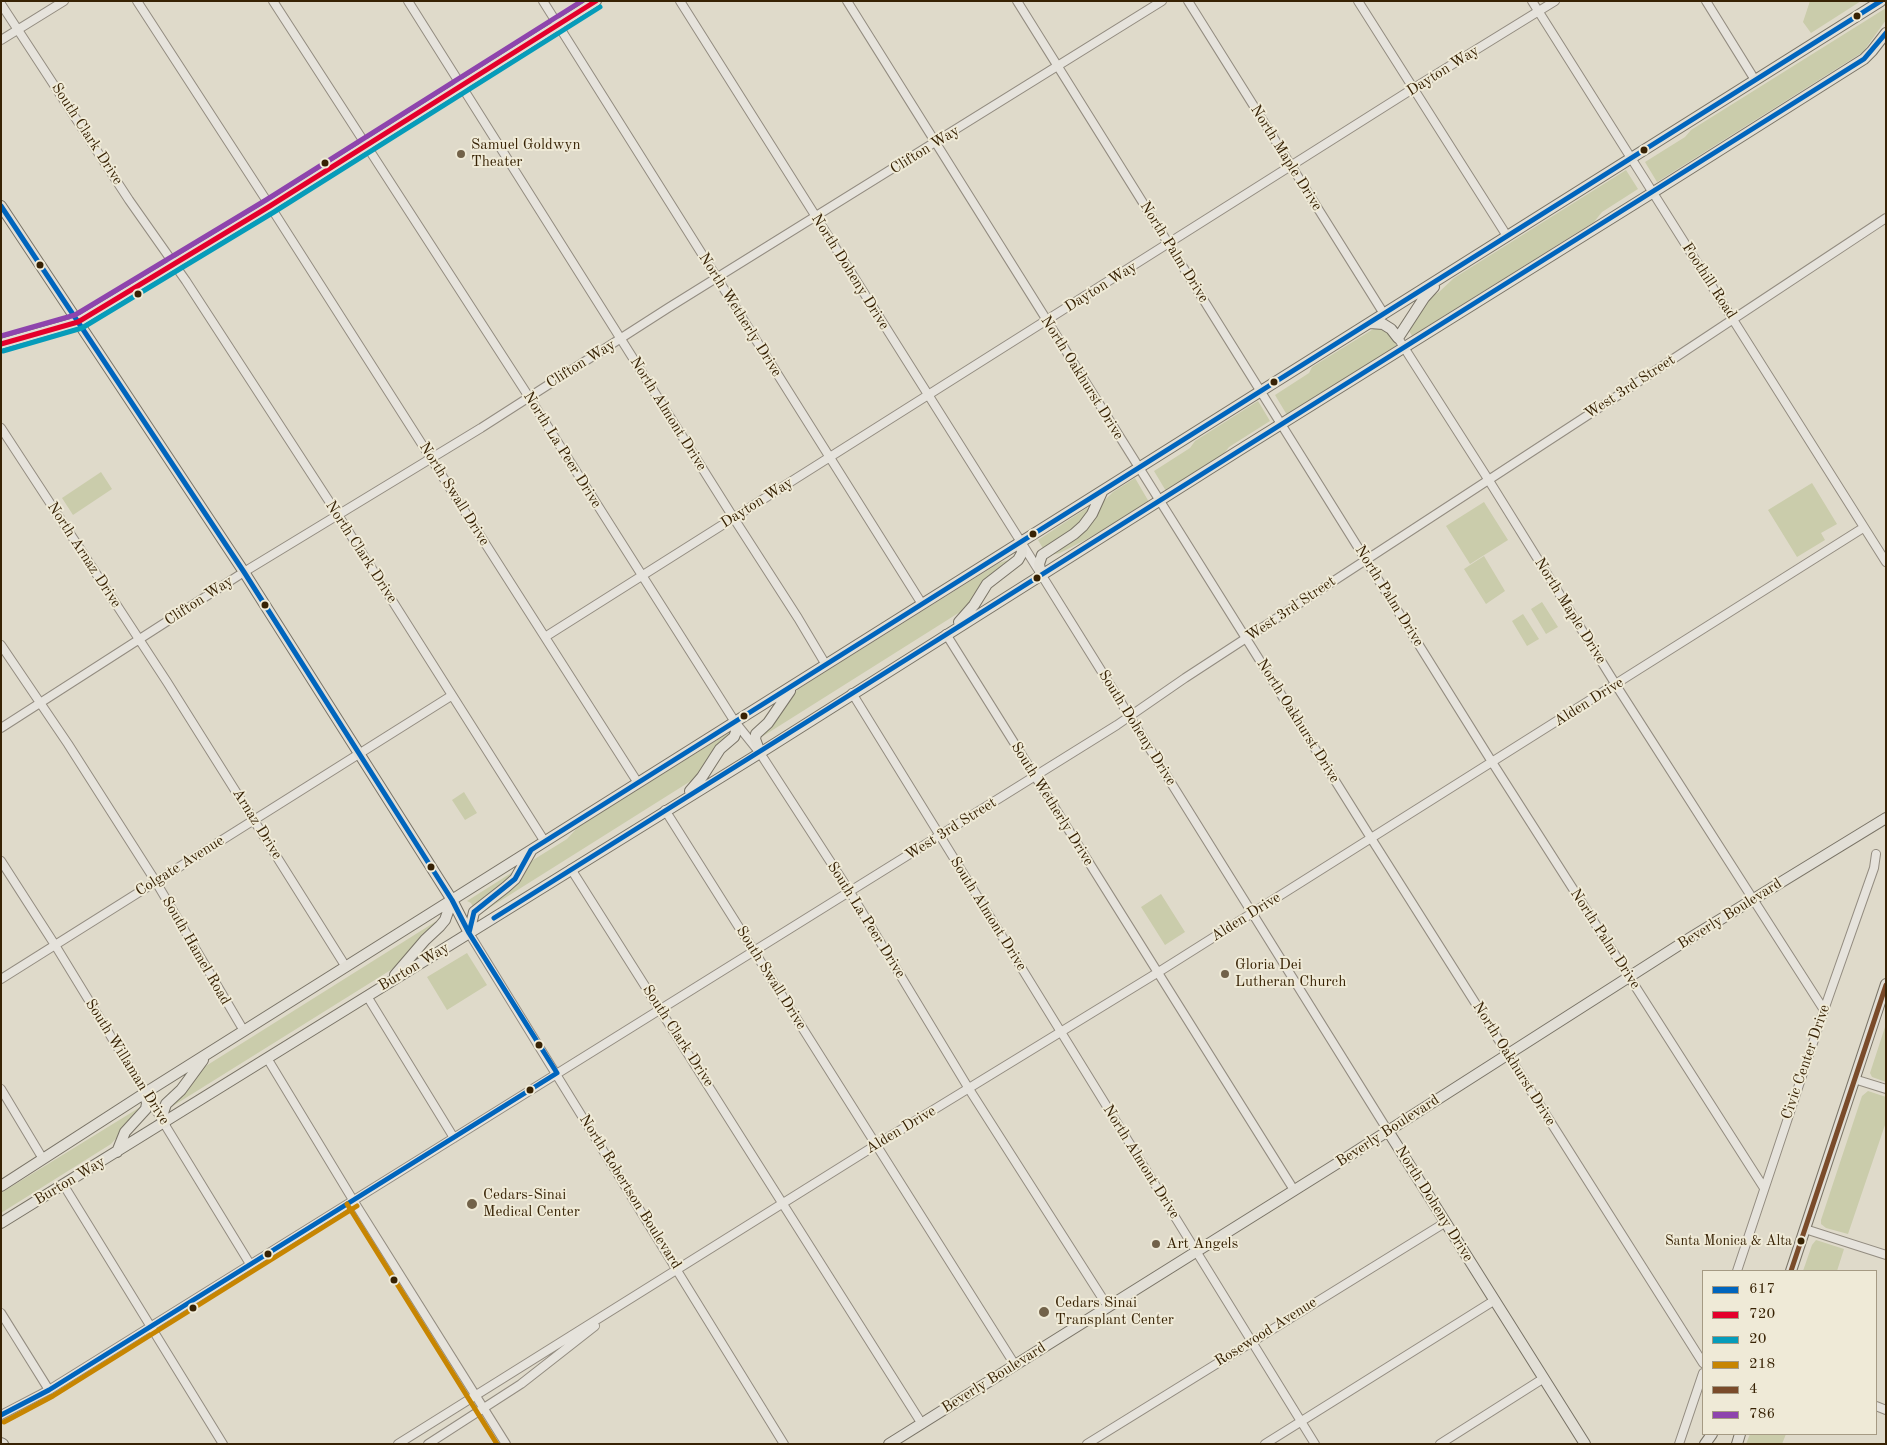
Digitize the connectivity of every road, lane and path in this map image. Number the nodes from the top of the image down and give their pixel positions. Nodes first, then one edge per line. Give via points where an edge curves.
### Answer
1 (64, 1) edge
2 (137, 1) edge
3 (273, 1) edge
4 (408, 1) edge
5 (543, 1) edge
6 (596, 1) edge
7 (680, 1) edge
8 (847, 1) edge
9 (1017, 1) edge
10 (1162, 1) edge
11 (1188, 1) edge
12 (1358, 1) edge
13 (1532, 1) edge
14 (1555, 1) edge
15 (1706, 1) edge
16 (1881, 1) edge
17 (1, 4) edge
18 (1538, 11) junction
19 (558, 25) junction
20 (18, 30) junction
21 (1884, 39) edge
22 (1, 40) edge
23 (1058, 66) junction
24 (1755, 80) junction
25 (462, 86) junction
26 (1414, 88) junction
27 (936, 143) junction
28 (367, 145) junction
29 (1631, 158) junction
30 (1291, 166) junction
31 (1652, 193) junction
32 (1, 206) edge
33 (270, 206) junction
34 (816, 218) junction
35 (1886, 218) edge
36 (1507, 236) junction
37 (1170, 244) junction
38 (174, 264) junction
39 (1444, 276) junction
40 (717, 279) junction
41 (1384, 314) junction
42 (1734, 318) junction
43 (1047, 321) junction
44 (78, 322) junction
45 (1370, 323) junction
46 (621, 339) junction
47 (1401, 343) junction
48 (1, 344) edge
49 (1261, 391) junction
50 (928, 396) junction
51 (529, 397) junction
52 (1281, 424) junction
53 (1, 428) edge
54 (432, 458) junction
55 (830, 458) junction
56 (1139, 468) junction
57 (1488, 479) junction
58 (1103, 491) junction
59 (1159, 500) junction
60 (338, 515) junction
61 (733, 518) junction
62 (1863, 528) junction
63 (1021, 542) junction
64 (1366, 559) junction
65 (1886, 562) edge
66 (244, 572) junction
67 (641, 576) junction
68 (1041, 576) junction
69 (922, 604) junction
70 (949, 632) junction
71 (545, 637) junction
72 (1247, 639) junction
73 (140, 640) junction
74 (1, 645) edge
75 (826, 665) junction
76 (167, 682) joint
77 (797, 683) junction
78 (1616, 685) junction
79 (852, 693) junction
80 (451, 696) junction
81 (40, 704) junction
82 (1130, 717) junction
83 (734, 722) junction
84 (1, 728) edge
85 (760, 752) junction
86 (359, 754) junction
87 (1492, 762) junction
88 (1035, 777) junction
89 (638, 783) junction
90 (682, 800) junction
91 (665, 810) junction
92 (1886, 818) edge
93 (255, 819) junction
94 (940, 836) junction
95 (1372, 838) junction
96 (545, 842) junction
97 (531, 850) junction
98 (1876, 854) dead end
99 (1, 862) edge
100 (571, 869) junction
101 (156, 882) junction
102 (850, 892) junction
103 (452, 900) junction
104 (1753, 900) junction
105 (1252, 913) junction
106 (472, 937) junction
107 (55, 945) junction
108 (755, 952) junction
109 (346, 967) junction
110 (1157, 973) junction
111 (1629, 978) junction
112 (1, 979) edge
113 (390, 981) junction
114 (1886, 984) edge
115 (367, 996) junction
116 (660, 1009) junction
117 (1824, 1010) junction
118 (244, 1031) junction
119 (1061, 1033) junction
120 (208, 1054) junction
121 (1508, 1054) junction
122 (267, 1058) junction
123 (557, 1073) junction
124 (1854, 1079) junction
125 (1, 1088) edge
126 (969, 1089) junction
127 (1886, 1089) edge
128 (145, 1093) junction
129 (165, 1123) junction
130 (1388, 1131) junction
131 (454, 1138) junction
132 (876, 1145) junction
133 (117, 1152) junction
134 (43, 1159) junction
135 (64, 1184) junction
136 (1, 1186) edge
137 (1764, 1188) junction
138 (1294, 1190) junction
139 (353, 1200) junction
140 (784, 1204) junction
141 (1446, 1222) junction
142 (1, 1223) edge
143 (1805, 1229) junction
144 (1196, 1252) junction
145 (1886, 1255) edge
146 (250, 1264) junction
147 (678, 1270) junction
148 (1737, 1270) edge
149 (1791, 1270) edge
150 (1495, 1300) junction
151 (626, 1301) junction
152 (1108, 1307) junction
153 (1, 1313) edge
154 (150, 1327) junction
155 (1252, 1341) junction
156 (1702, 1361) edge
157 (1014, 1365) junction
158 (1702, 1376) edge
159 (1544, 1378) junction
160 (49, 1390) junction
161 (476, 1396) junction
162 (484, 1409) junction
163 (1, 1415) edge
164 (1301, 1422) junction
165 (922, 1424) junction
166 (408, 1440) edge
167 (223, 1444) edge
168 (398, 1444) edge
169 (428, 1444) edge
170 (506, 1444) edge
171 (784, 1444) edge
172 (889, 1444) edge
173 (1087, 1444) edge
174 (1265, 1444) edge
175 (1315, 1444) edge
176 (1440, 1444) edge
177 (1586, 1444) edge
178 (1679, 1444) edge

1 - 20 street
2 - 33 street
3 - 28 street
4 - 25 street
5 - 19 street
6 - 19 main road
7 - 34 street, North Doheny Drive
8 - 27 street, North Oakhurst Drive
9 - 23 street, North Palm Drive
10 - 23 street, Clifton Way
11 - 30 street, North Maple Drive
12 - 26 street
13 - 18 street, Foothill Road
14 - 18 street, Dayton Way
15 - 24 street
16 - 24 main road
17 - 20 street, South Clark Drive
18 - 26 street, Dayton Way
18 - 29 street, Foothill Road
19 - 25 main road
19 - 40 street, North Wetherly Drive
20 - 22 street
20 - 38 street, South Clark Drive
21 - 31 main road, Burton Way via 1864,59
23 - 27 street, Clifton Way
23 - 37 street, North Palm Drive
24 - 29 main road
25 - 28 main road
25 - 46 street, North Almont Drive
26 - 30 street, Dayton Way
26 - 36 street
27 - 34 street, Clifton Way
27 - 43 street, North Oakhurst Drive
28 - 33 main road
28 - 51 street, North La Peer Drive
29 - 31 street, Foothill Road
29 - 36 main road
30 - 37 street, Dayton Way
30 - 41 street, North Maple Drive
31 - 42 street, Foothill Road
31 - 47 main road, Burton Way
32 - 44 main road, North Robertson Boulevard
33 - 38 main road
33 - 54 street, North Swall Drive
34 - 40 street, Clifton Way
34 - 50 street, North Doheny Drive
35 - 42 street, West 3rd Street
36 - 39 main road
37 - 43 street, Dayton Way
37 - 49 street, North Palm Drive
38 - 44 main road
38 - 60 street, North Clark Drive
39 - 41 main road
39 - 47 main road via 1424,298
40 - 46 street, Clifton Way
40 - 55 street, North Wetherly Drive
41 - 45 main road
42 - 57 street, West 3rd Street
42 - 62 street, Foothill Road
43 - 50 street, Dayton Way
43 - 56 street, North Oakhurst Drive
44 - 48 main road
44 - 66 main road, North Robertson Boulevard
45 - 47 main road via 1383,324 1391,329
45 - 49 main road
46 - 51 street, Clifton Way
46 - 61 street, North Almont Drive
47 - 52 main road, Burton Way
47 - 57 street, North Maple Drive
49 - 52 street, North Palm Drive
49 - 56 main road
50 - 55 street, Dayton Way
50 - 63 street, North Doheny Drive
51 - 54 street, Clifton Way
51 - 67 street, North La Peer Drive
52 - 59 main road, Burton Way
52 - 64 street, North Palm Drive
53 - 73 street, North Arnaz Drive
54 - 60 street, Clifton Way
54 - 71 street, North Swall Drive
55 - 61 street, Dayton Way
55 - 69 street, North Wetherly Drive
56 - 58 main road
56 - 59 street, North Oakhurst Drive
57 - 64 street, West 3rd Street
57 - 78 street, North Maple Drive
58 - 63 main road
58 - 68 main road via 1083,526 1042,555 1039,564
59 - 68 main road, Burton Way
59 - 72 street, North Oakhurst Drive
60 - 66 street, Clifton Way
60 - 80 street, North Clark Drive
61 - 67 street, Dayton Way
61 - 75 street, North Almont Drive
62 - 65 street, Foothill Road
62 - 78 street, Alden Drive
63 - 68 street, South Doheny Drive
63 - 69 main road
63 - 70 main road via 1022,553 1018,560 987,584 974,605
64 - 72 street, West 3rd Street
64 - 87 street, North Palm Drive
66 - 73 street, Clifton Way
66 - 86 main road, North Robertson Boulevard
67 - 71 street, Dayton Way
67 - 83 street, North La Peer Drive
68 - 70 main road, Burton Way
68 - 82 street, South Doheny Drive
69 - 75 main road
70 - 79 main road, Burton Way
70 - 88 street, South Wetherly Drive
71 - 89 street, North Swall Drive
72 - 82 street, West 3rd Street
72 - 95 street, North Oakhurst Drive
73 - 76 street, North Arnaz Drive
73 - 81 street, Clifton Way
74 - 81 street, South Hamel Road
75 - 77 main road
76 - 93 street, Arnaz Drive
77 - 83 main road
77 - 85 main road via 756,734
78 - 87 street, Alden Drive
78 - 104 street, North Maple Drive
79 - 85 main road, Burton Way
79 - 94 street, South Almont Drive
80 - 86 street
80 - 96 street, North Clark Drive
81 - 84 street, Clifton Way
81 - 101 street, South Hamel Road
82 - 88 street, West 3rd Street
82 - 105 street, South Doheny Drive
83 - 85 street, North La Peer Drive
83 - 89 main road
83 - 90 main road via 734,737 720,749
85 - 90 main road, Burton Way
85 - 102 street, South La Peer Drive
86 - 93 street, Colgate Avenue
86 - 103 main road, North Robertson Boulevard
87 - 95 street, Alden Drive
87 - 111 street, North Palm Drive
88 - 94 street, West 3rd Street
88 - 110 street, South Wetherly Drive
89 - 96 main road
90 - 91 main road, Burton Way
91 - 100 main road, Burton Way
91 - 108 street, South Swall Drive
92 - 104 main road, Beverly Boulevard
93 - 101 street, Colgate Avenue
93 - 109 street, Arnaz Drive
94 - 102 street, West 3rd Street
94 - 119 street, South Almont Drive
95 - 105 street, Alden Drive
95 - 121 street, North Oakhurst Drive
96 - 97 main road
97 - 103 main road
97 - 106 main road via 506,888 474,912
98 - 117 street, Civic Center Drive via 1874,868
99 - 107 street, South Willaman Drive
100 - 106 main road, Burton Way
100 - 116 street, South Clark Drive
101 - 107 street, Colgate Avenue
101 - 118 street, South Hamel Road
102 - 108 street, West 3rd Street
102 - 126 street, South La Peer Drive
103 - 106 main road, North Robertson Boulevard
103 - 109 main road
103 - 113 main road via 445,920
104 - 111 main road, Beverly Boulevard
104 - 117 street, North Maple Drive
105 - 110 street, Alden Drive
105 - 130 street, North Doheny Drive
106 - 113 main road, Burton Way
106 - 123 street, North Robertson Boulevard
107 - 112 street, Colgate Avenue
107 - 128 street, South Willaman Drive
108 - 116 street, West 3rd Street
108 - 132 street, South Swall Drive
109 - 118 main road
110 - 119 street, Alden Drive
110 - 138 street
111 - 121 main road, Beverly Boulevard
111 - 137 street, North Palm Drive
113 - 115 main road, Burton Way
114 - 124 main road
115 - 122 main road, Burton Way
115 - 131 street
116 - 123 street, West 3rd Street
116 - 140 street, South Clark Drive
117 - 137 street, Civic Center Drive
118 - 120 main road
119 - 126 street, Alden Drive
119 - 144 street, North Almont Drive
120 - 128 main road
120 - 129 main road via 166,1104 162,1113
121 - 130 main road, Beverly Boulevard
121 - 156 street, North Oakhurst Drive
122 - 129 main road, Burton Way
122 - 139 street
123 - 131 street, West 3rd Street
123 - 147 street, North Robertson Boulevard
124 - 127 street
124 - 143 main road
125 - 134 street
126 - 132 street, Alden Drive
126 - 152 street
128 - 129 street, South Willaman Drive
128 - 133 main road via 146,1109 125,1132
128 - 134 main road
129 - 133 main road, Burton Way
129 - 146 street, South Willaman Drive
130 - 138 main road, Beverly Boulevard
130 - 141 main road, North Doheny Drive
131 - 139 street, West 3rd Street
132 - 140 street, Alden Drive
132 - 157 street
133 - 135 main road, Burton Way
134 - 136 main road
135 - 142 main road, Burton Way
135 - 154 street
137 - 148 street, Civic Center Drive
138 - 144 main road, Beverly Boulevard
139 - 146 street, West 3rd Street
139 - 161 street
140 - 147 street, Alden Drive
140 - 165 street
141 - 150 main road, North Doheny Drive
141 - 155 street, Rosewood Avenue
143 - 145 street
143 - 149 main road
144 - 152 main road, Beverly Boulevard
144 - 155 street, North Almont Drive
146 - 154 street, West 3rd Street
147 - 151 street, Alden Drive
147 - 171 street, North Robertson Boulevard
150 - 159 main road, North Doheny Drive
150 - 164 street
151 - 161 street, Alden Drive
151 - 162 street, Alden Drive
152 - 157 main road, Beverly Boulevard
153 - 160 street
154 - 160 street, West 3rd Street
154 - 167 street
155 - 164 street, North Almont Drive
155 - 173 street, Rosewood Avenue
157 - 165 main road, Beverly Boulevard
158 - 178 street
159 - 176 street
159 - 177 main road, North Doheny Drive
160 - 163 street, West 3rd Street
161 - 162 street
161 - 166 street, Alden Drive
162 - 169 street, Alden Drive
162 - 170 street
164 - 174 street
164 - 175 street, North Almont Drive
165 - 172 main road, Beverly Boulevard
166 - 168 street, Alden Drive

